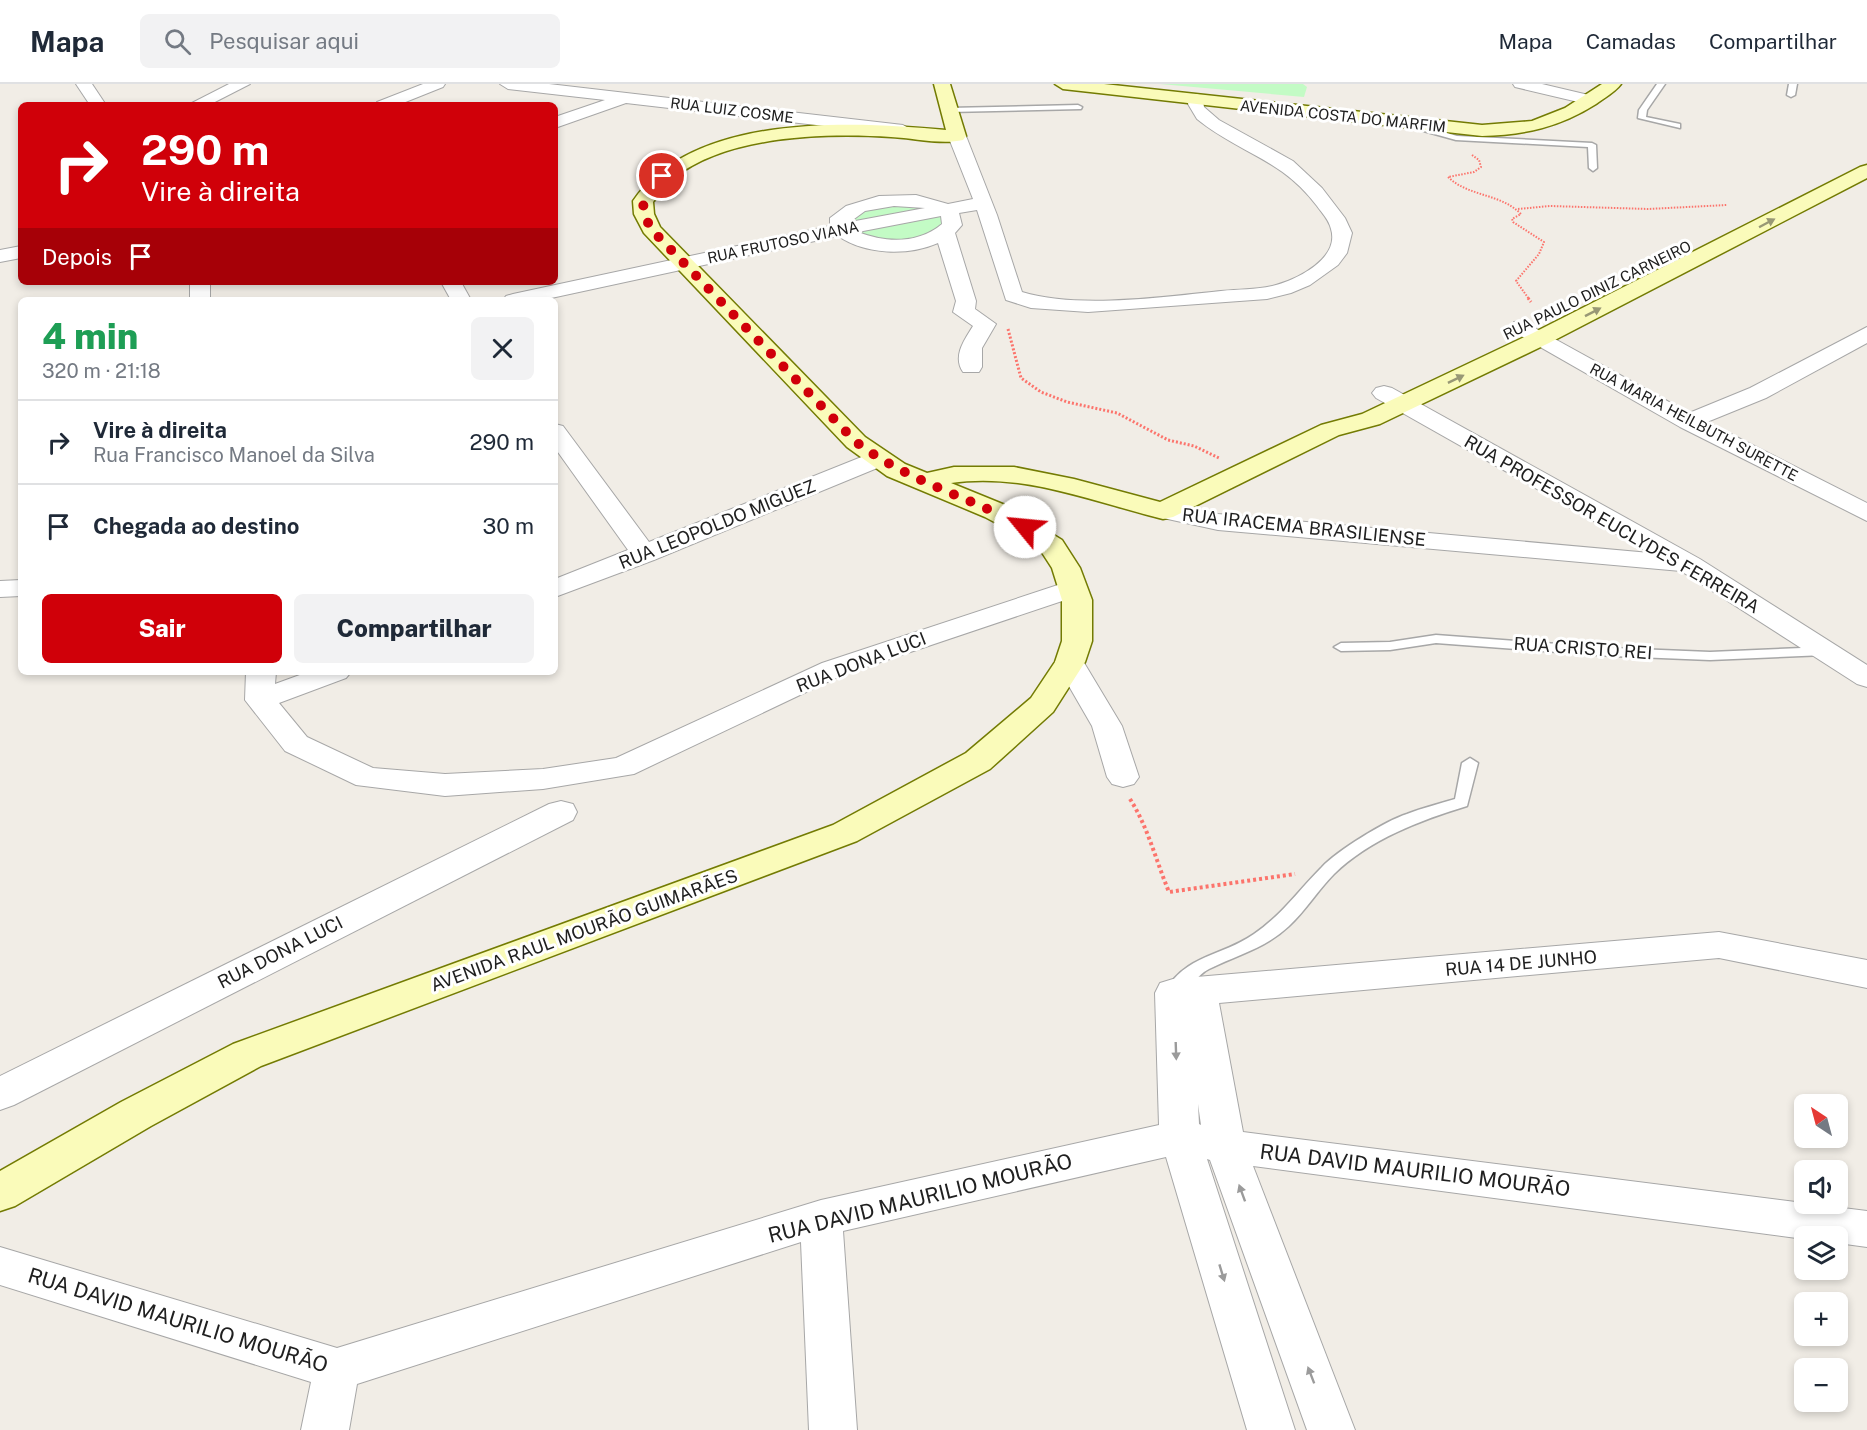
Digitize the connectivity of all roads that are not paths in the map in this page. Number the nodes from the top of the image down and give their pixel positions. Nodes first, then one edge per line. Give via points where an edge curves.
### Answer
1 (84, 84) edge
2 (243, 84) edge
3 (437, 84) edge
4 (507, 84) edge
5 (942, 84) edge
6 (1063, 84) edge
7 (1521, 84) edge
8 (1613, 84) edge
9 (1661, 84) edge
10 (1793, 84) edge
11 (1791, 96) dead end
12 (626, 98) junction
13 (1196, 99) junction
14 (1591, 100) junction
15 (96, 102) edge
16 (203, 102) edge
17 (391, 102) edge
18 (1078, 107) dead end
19 (950, 110) junction
20 (558, 122) edge
21 (1404, 123) junction
22 (1677, 126) dead end
23 (915, 131) junction
24 (957, 136) junction
25 (1867, 154) edge
26 (1593, 168) dead end
27 (1867, 171) edge
28 (983, 203) junction
29 (944, 209) junction
30 (842, 230) junction
31 (945, 233) junction
32 (1702, 239) junction
33 (1722, 247) junction
34 (18, 253) edge
35 (0, 256) edge
36 (685, 263) junction
37 (527, 297) edge
38 (966, 301) junction
39 (1008, 308) junction
40 (1532, 333) junction
41 (1867, 334) edge
42 (970, 367) dead end
43 (1394, 399) junction
44 (1688, 422) junction
45 (558, 435) edge
46 (878, 459) junction
47 (924, 482) junction
48 (1163, 511) junction
49 (1867, 513) edge
50 (645, 555) junction
51 (1690, 565) junction
52 (18, 588) edge
53 (558, 588) edge
54 (1072, 588) junction
55 (0, 589) edge
56 (1341, 647) dead end
57 (1826, 651) junction
58 (1070, 663) junction
59 (320, 675) edge
60 (1867, 678) edge
61 (261, 686) edge
62 (1470, 763) dead end
63 (1123, 777) road end
64 (561, 812) dead end
65 (1222, 958) junction
66 (1867, 974) edge
67 (1186, 993) junction
68 (0, 1094) edge
69 (1180, 1137) junction
70 (1225, 1146) junction
71 (3, 1184) edge
72 (821, 1218) junction
73 (1867, 1229) edge
74 (0, 1266) edge
75 (337, 1368) junction
76 (325, 1430) edge
77 (833, 1430) edge
78 (1271, 1430) edge
79 (1331, 1430) edge

1 - 15 street
2 - 16 street
3 - 17 street
4 - 12 street, RUA LUIZ COSME
5 - 19 street
6 - 13 street, AVENIDA COSTA DO MARFIM
7 - 14 street
8 - 14 street, AVENIDA COSTA DO MARFIM
9 - 22 lane via 1643,110 1642,118
10 - 11 lane
12 - 20 street
12 - 23 street, RUA LUIZ COSME
13 - 21 street, AVENIDA COSTA DO MARFIM
13 - 39 street via 1197,109 1208,120 1296,171 1309,184 1342,231 1333,260 1281,290 1168,303
14 - 21 street, AVENIDA COSTA DO MARFIM via 1550,121 1524,128 1489,130
18 - 19 lane
19 - 24 street
21 - 26 lane via 1456,138 1592,146
23 - 24 street, RUA LUIZ COSME
23 - 36 street, AVENIDA RAUL MOURÃO GUIMARÃES via 772,135 705,154 662,176 643,201 644,214 651,229
24 - 28 street
25 - 32 street, RUA PAULO DINIZ CARNEIRO
33 -> 27 street, RUA PAULO DINIZ CARNEIRO
28 - 29 street, RUA FRUTOSO VIANA
28 - 39 street
29 - 30 street, RUA FRUTOSO VIANA
29 - 31 street via 952,217 952,225
30 - 31 street via 874,243 901,244 927,241
30 - 36 street, RUA FRUTOSO VIANA
31 - 38 street
32 - 33 street
32 - 40 street, RUA PAULO DINIZ CARNEIRO
40 -> 33 street, RUA PAULO DINIZ CARNEIRO
34 - 35 street
36 - 37 street, RUA FRUTOSO VIANA
36 - 46 street, AVENIDA RAUL MOURÃO GUIMARÃES via 856,442
38 - 39 street
38 - 39 street via 964,312
39 - 42 street via 971,348
40 - 43 street, RUA PAULO DINIZ CARNEIRO
40 - 44 street, RUA MARIA HEILBUTH SURETTE
41 - 44 street via 1758,393
43 - 48 street, RUA PAULO DINIZ CARNEIRO via 1371,419 1330,430
43 - 51 street, RUA PROFESSOR EUCLYDES FERREIRA
44 - 49 street, RUA MARIA HEILBUTH SURETTE
45 - 50 street
46 - 47 street, AVENIDA RAUL MOURÃO GUIMARÃES
46 - 50 street, RUA LEOPOLDO MIGUEZ
47 - 48 street, RUA IRACEMA BRASILIENSE via 964,473 1018,474
47 - 54 street, AVENIDA RAUL MOURÃO GUIMARÃES via 995,511 1052,546 1066,568
48 - 51 street, RUA IRACEMA BRASILIENSE via 1218,522
50 - 53 street, RUA LEOPOLDO MIGUEZ
51 - 57 street, RUA PROFESSOR EUCLYDES FERREIRA
52 - 55 street
54 - 58 street, AVENIDA RAUL MOURÃO GUIMARÃES via 1077,600 1077,641
54 - 61 street, RUA DONA LUCI via 832,669 623,767 543,779 445,785 367,778 296,744
56 - 57 lane, RUA CRISTO REI via 1390,646 1436,639 1710,656
57 - 60 street, RUA PROFESSOR EUCLYDES FERREIRA
58 - 63 street via 1107,726
58 - 71 street, AVENIDA RAUL MOURÃO GUIMARÃES via 1042,705 978,761 844,833 247,1055
59 - 61 street
62 - 65 lane via 1462,802 1410,818 1329,869 1283,922 1252,944
64 - 68 street, RUA DONA LUCI
65 - 67 lane
65 - 67 lane via 1188,974
66 - 67 street, RUA 14 DE JUNHO via 1719,945
67 -> 69 street
67 - 70 street
69 - 70 street, RUA DAVID MAURILIO MOURÃO
69 - 72 street, RUA DAVID MAURILIO MOURÃO
69 -> 78 street
70 - 73 street, RUA DAVID MAURILIO MOURÃO
79 -> 70 street
72 - 75 street, RUA DAVID MAURILIO MOURÃO
72 - 77 street
74 - 75 street, RUA DAVID MAURILIO MOURÃO
75 - 76 street

